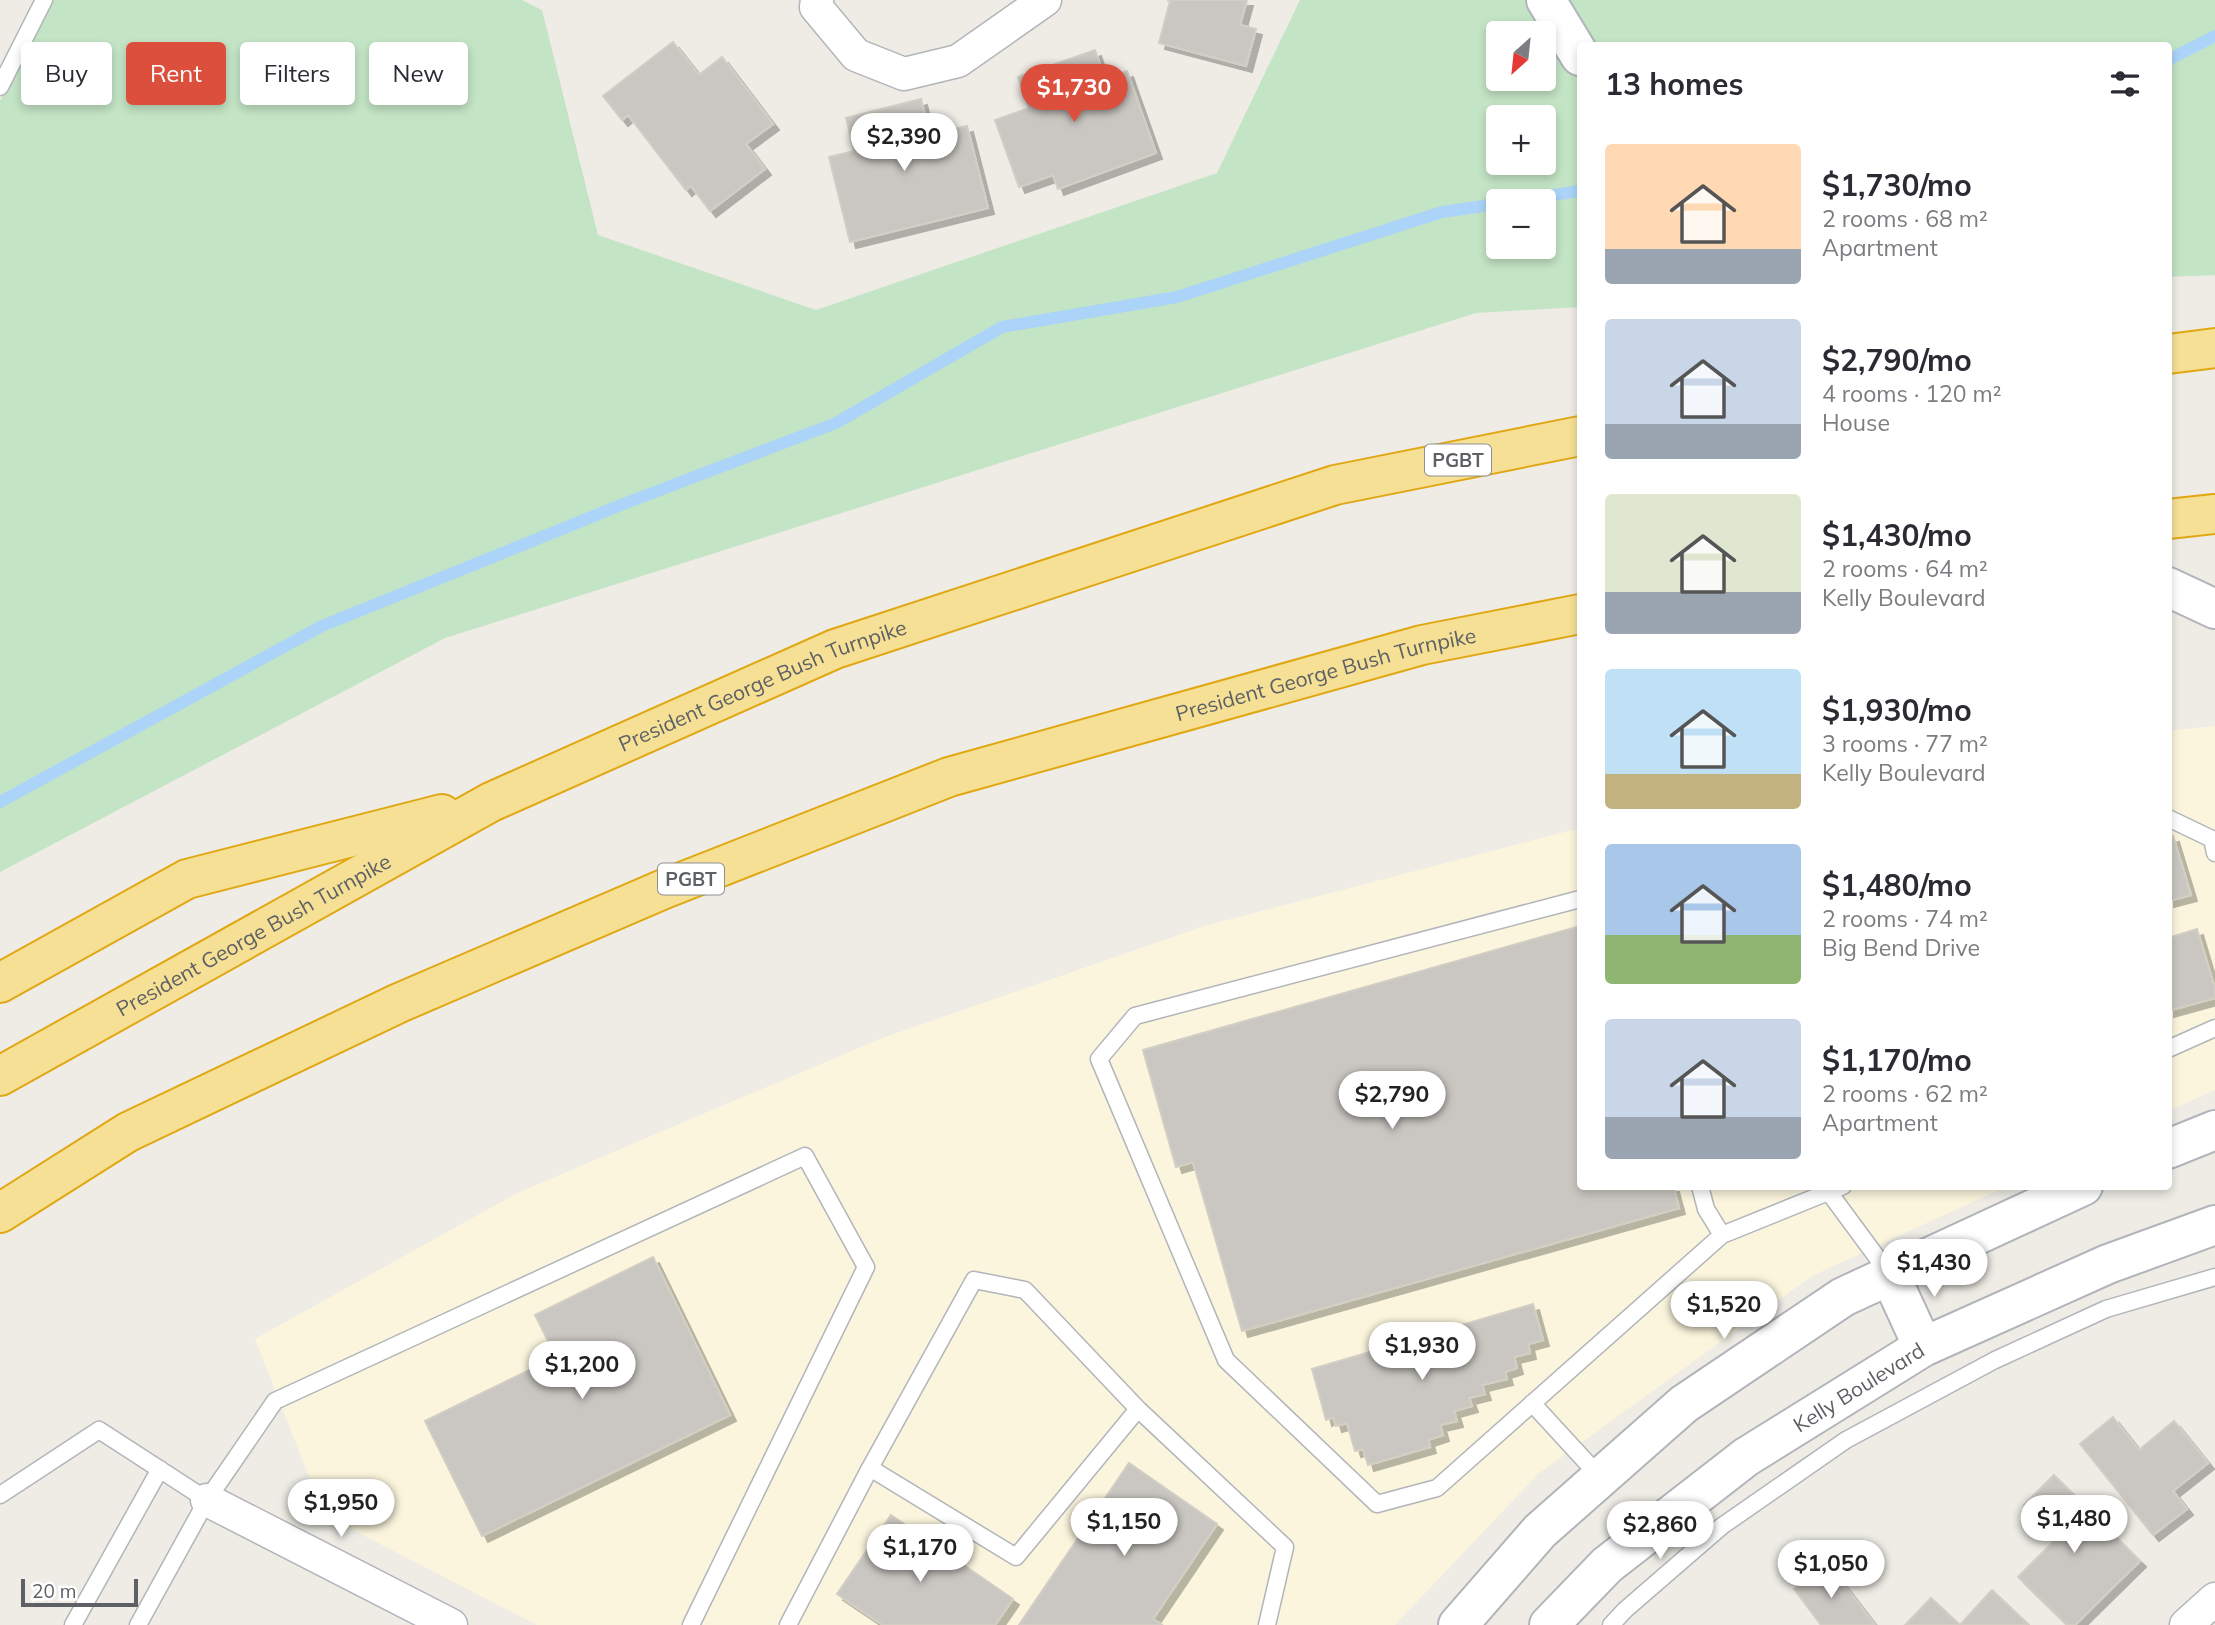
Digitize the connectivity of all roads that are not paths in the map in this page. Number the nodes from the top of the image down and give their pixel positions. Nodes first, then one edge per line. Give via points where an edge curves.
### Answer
1 (44, 0) edge
2 (817, 0) edge
3 (1045, 0) edge
4 (1546, 0) edge
5 (1577, 51) edge
6 (0, 87) edge
7 (2215, 348) edge
8 (2172, 353) edge
9 (1577, 437) edge
10 (2215, 514) edge
11 (2172, 519) edge
12 (1577, 615) edge
13 (491, 802) junction
14 (2172, 820) edge
15 (2215, 853) edge
16 (1577, 900) edge
17 (0, 983) edge
18 (2215, 1028) edge
19 (2172, 1047) edge
20 (0, 1076) edge
21 (2215, 1130) edge
22 (2172, 1147) edge
23 (1701, 1190) edge
24 (1833, 1190) edge
25 (1836, 1190) edge
26 (2074, 1190) edge
27 (0, 1213) edge
28 (2215, 1225) edge
29 (1722, 1235) junction
30 (1890, 1275) junction
31 (2215, 1277) edge
32 (1923, 1347) junction
33 (1532, 1403) junction
34 (1138, 1409) junction
35 (870, 1468) junction
36 (160, 1469) junction
37 (1600, 1477) junction
38 (0, 1495) edge
39 (207, 1500) junction
40 (2215, 1599) edge
41 (73, 1625) edge
42 (138, 1625) edge
43 (451, 1625) edge
44 (691, 1625) edge
45 (788, 1625) edge
46 (1267, 1625) edge
47 (1458, 1625) edge
48 (1549, 1625) edge
49 (1611, 1625) edge
50 (2186, 1625) edge

1 - 6 lane
2 - 3 street via 816,7 856,54 904,74 958,61
4 - 5 main road
7 - 8 highway
9 - 13 highway, President George Bush Turnpike / PGBT via 1335,485 835,649
10 - 11 highway
12 - 27 highway, President George Bush Turnpike / PGBT via 1422,645 949,777 664,889 399,1003 128,1132
13 - 17 highway via 187,878
13 - 20 highway, President George Bush Turnpike / PGBT
14 - 15 lane via 2212,839
16 - 33 lane via 1135,1016 1099,1059 1226,1360 1377,1504 1437,1488
18 - 19 lane
21 - 22 main road
23 - 29 lane via 1706,1209
24 - 29 lane
25 - 30 lane
26 - 30 main road
28 - 32 main road, Kelly Boulevard via 2109,1264
29 - 33 lane
30 - 32 main road
30 - 37 main road via 1843,1297 1684,1404
31 - 49 lane via 2106,1309 1994,1360 1846,1440 1722,1526
32 - 48 main road, Kelly Boulevard via 1746,1457 1607,1565
33 - 37 lane
34 - 35 lane via 1016,1557
34 - 35 lane via 1026,1290 974,1280
34 - 46 lane via 1285,1547
35 - 45 lane
36 - 38 lane via 99,1430
36 - 39 lane
36 - 41 lane
37 - 47 main road via 1540,1531
39 - 42 lane
39 - 43 street
39 - 44 lane via 275,1401 805,1156 866,1267
40 - 50 street

